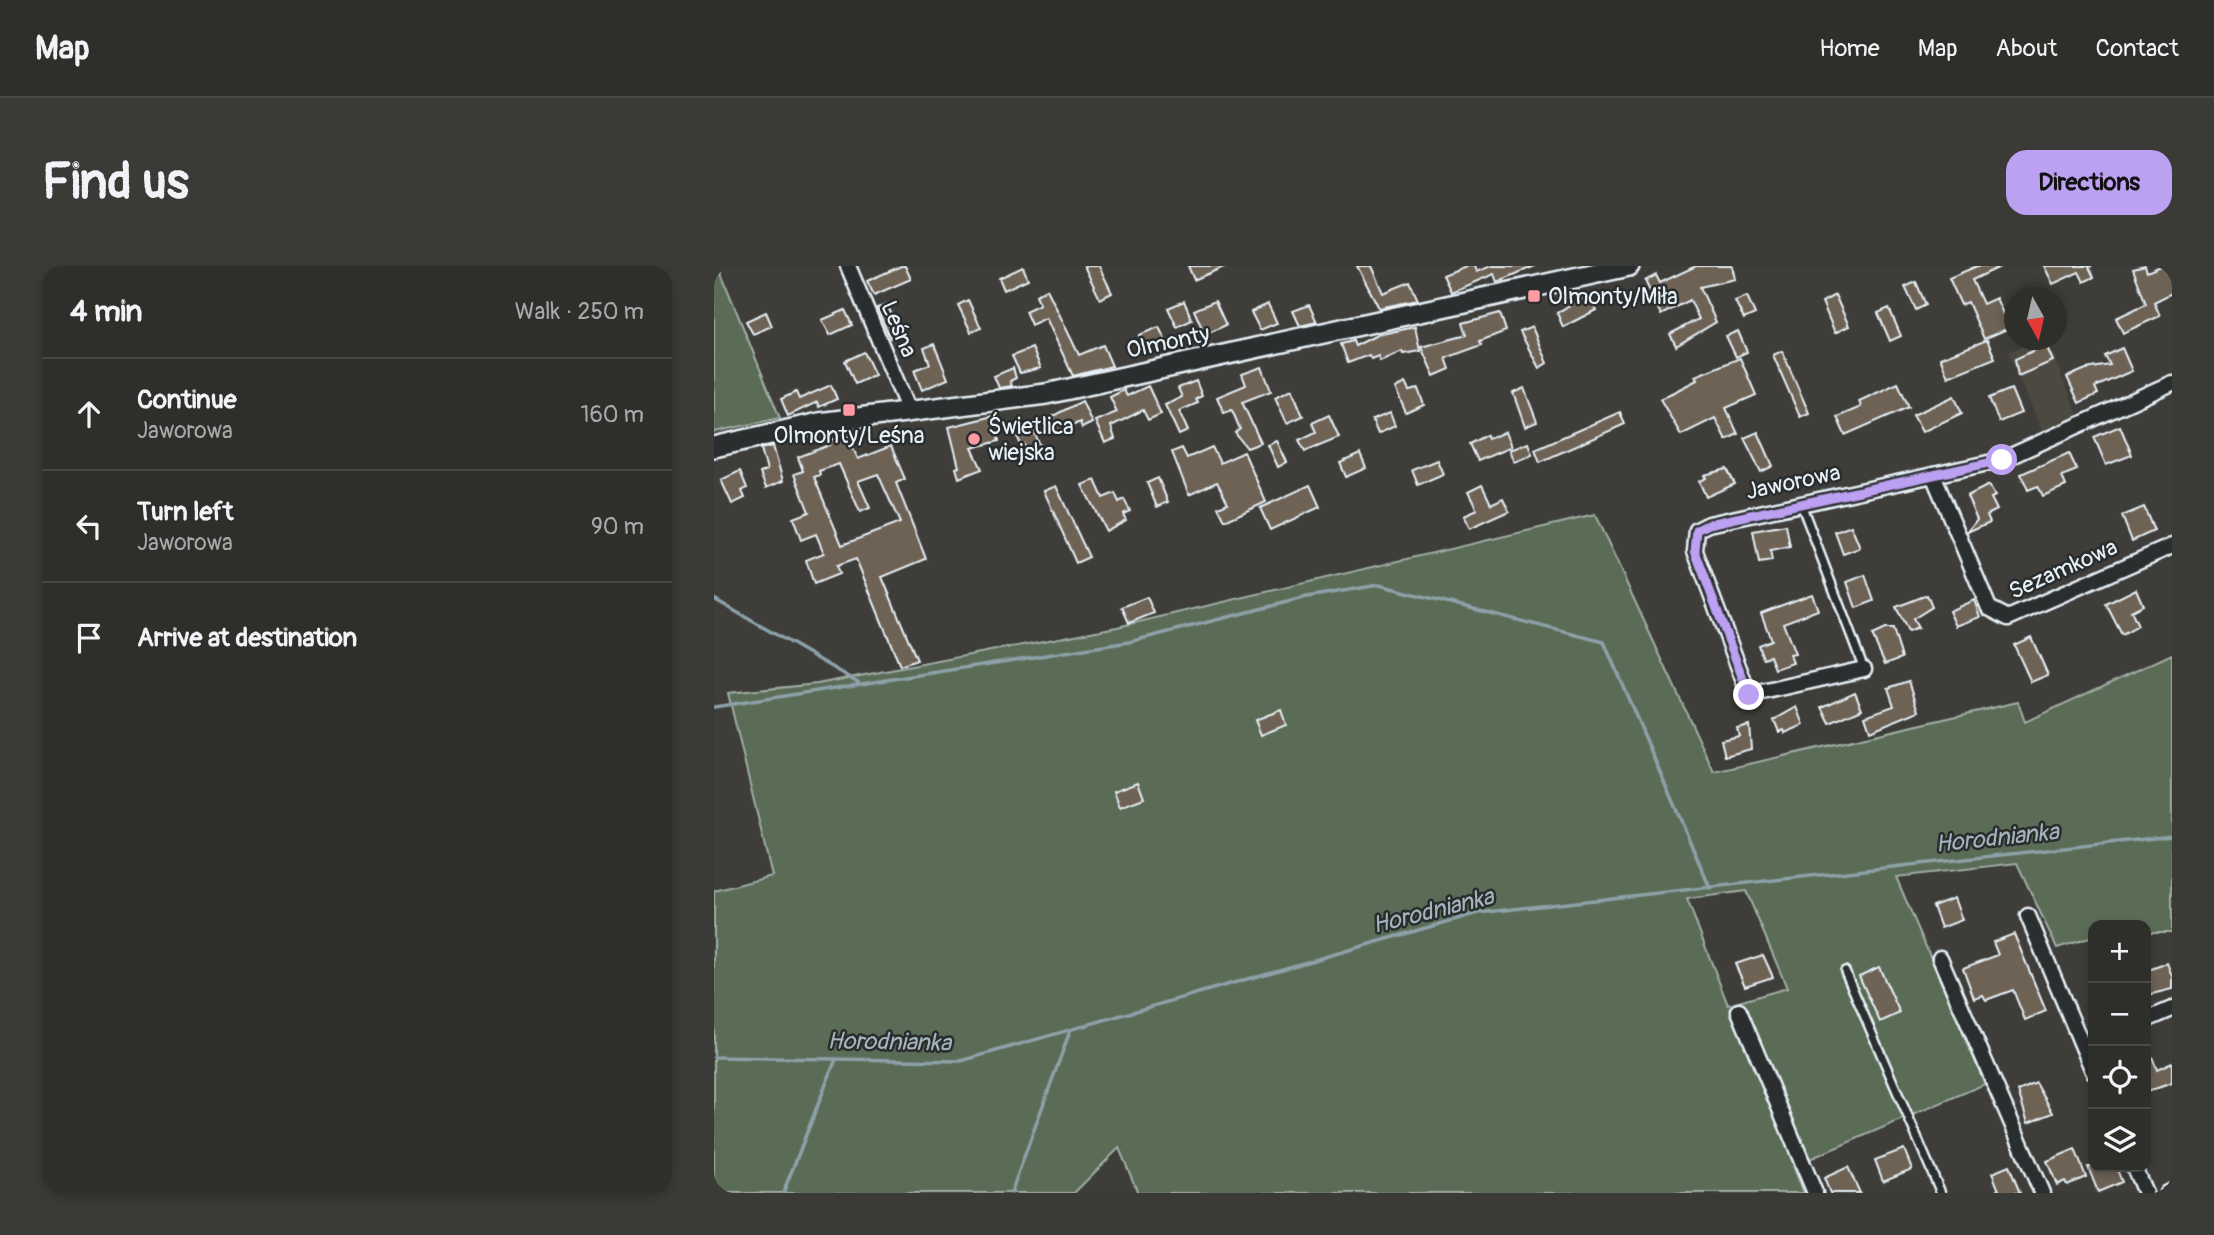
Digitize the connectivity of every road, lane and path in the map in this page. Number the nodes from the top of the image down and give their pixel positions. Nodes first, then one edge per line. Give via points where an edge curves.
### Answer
1 (848, 266) edge
2 (1629, 266) edge
3 (2172, 383) edge
4 (909, 411) junction
5 (714, 447) edge
6 (1933, 475) junction
7 (1801, 504) junction
8 (2172, 546) edge
9 (1864, 669) joint
10 (2028, 916) dead end
11 (1940, 958) dead end
12 (1845, 971) dead end
13 (2172, 1009) edge
14 (1739, 1011) dead end
15 (2151, 1018) edge
16 (2088, 1045) edge
17 (2136, 1172) edge
18 (2172, 1191) edge
19 (1815, 1193) edge
20 (1941, 1193) edge
21 (2042, 1193) edge
22 (2145, 1193) edge
23 (2167, 1193) edge

1 - 4 street, Leśna
2 - 4 street, Olmonty via 1046,394
3 - 6 street, Jaworowa via 2002,460
4 - 5 street, Olmonty via 819,423
6 - 7 street, Jaworowa
6 - 8 street, Sezamkowa via 1989,608 2008,618
7 - 9 lane
7 - 9 street, Jaworowa via 1697,530 1695,551 1739,669 1749,695
10 - 16 street
11 - 21 street
12 - 20 lane
13 - 15 street
14 - 19 street
17 - 22 street
18 - 23 street

